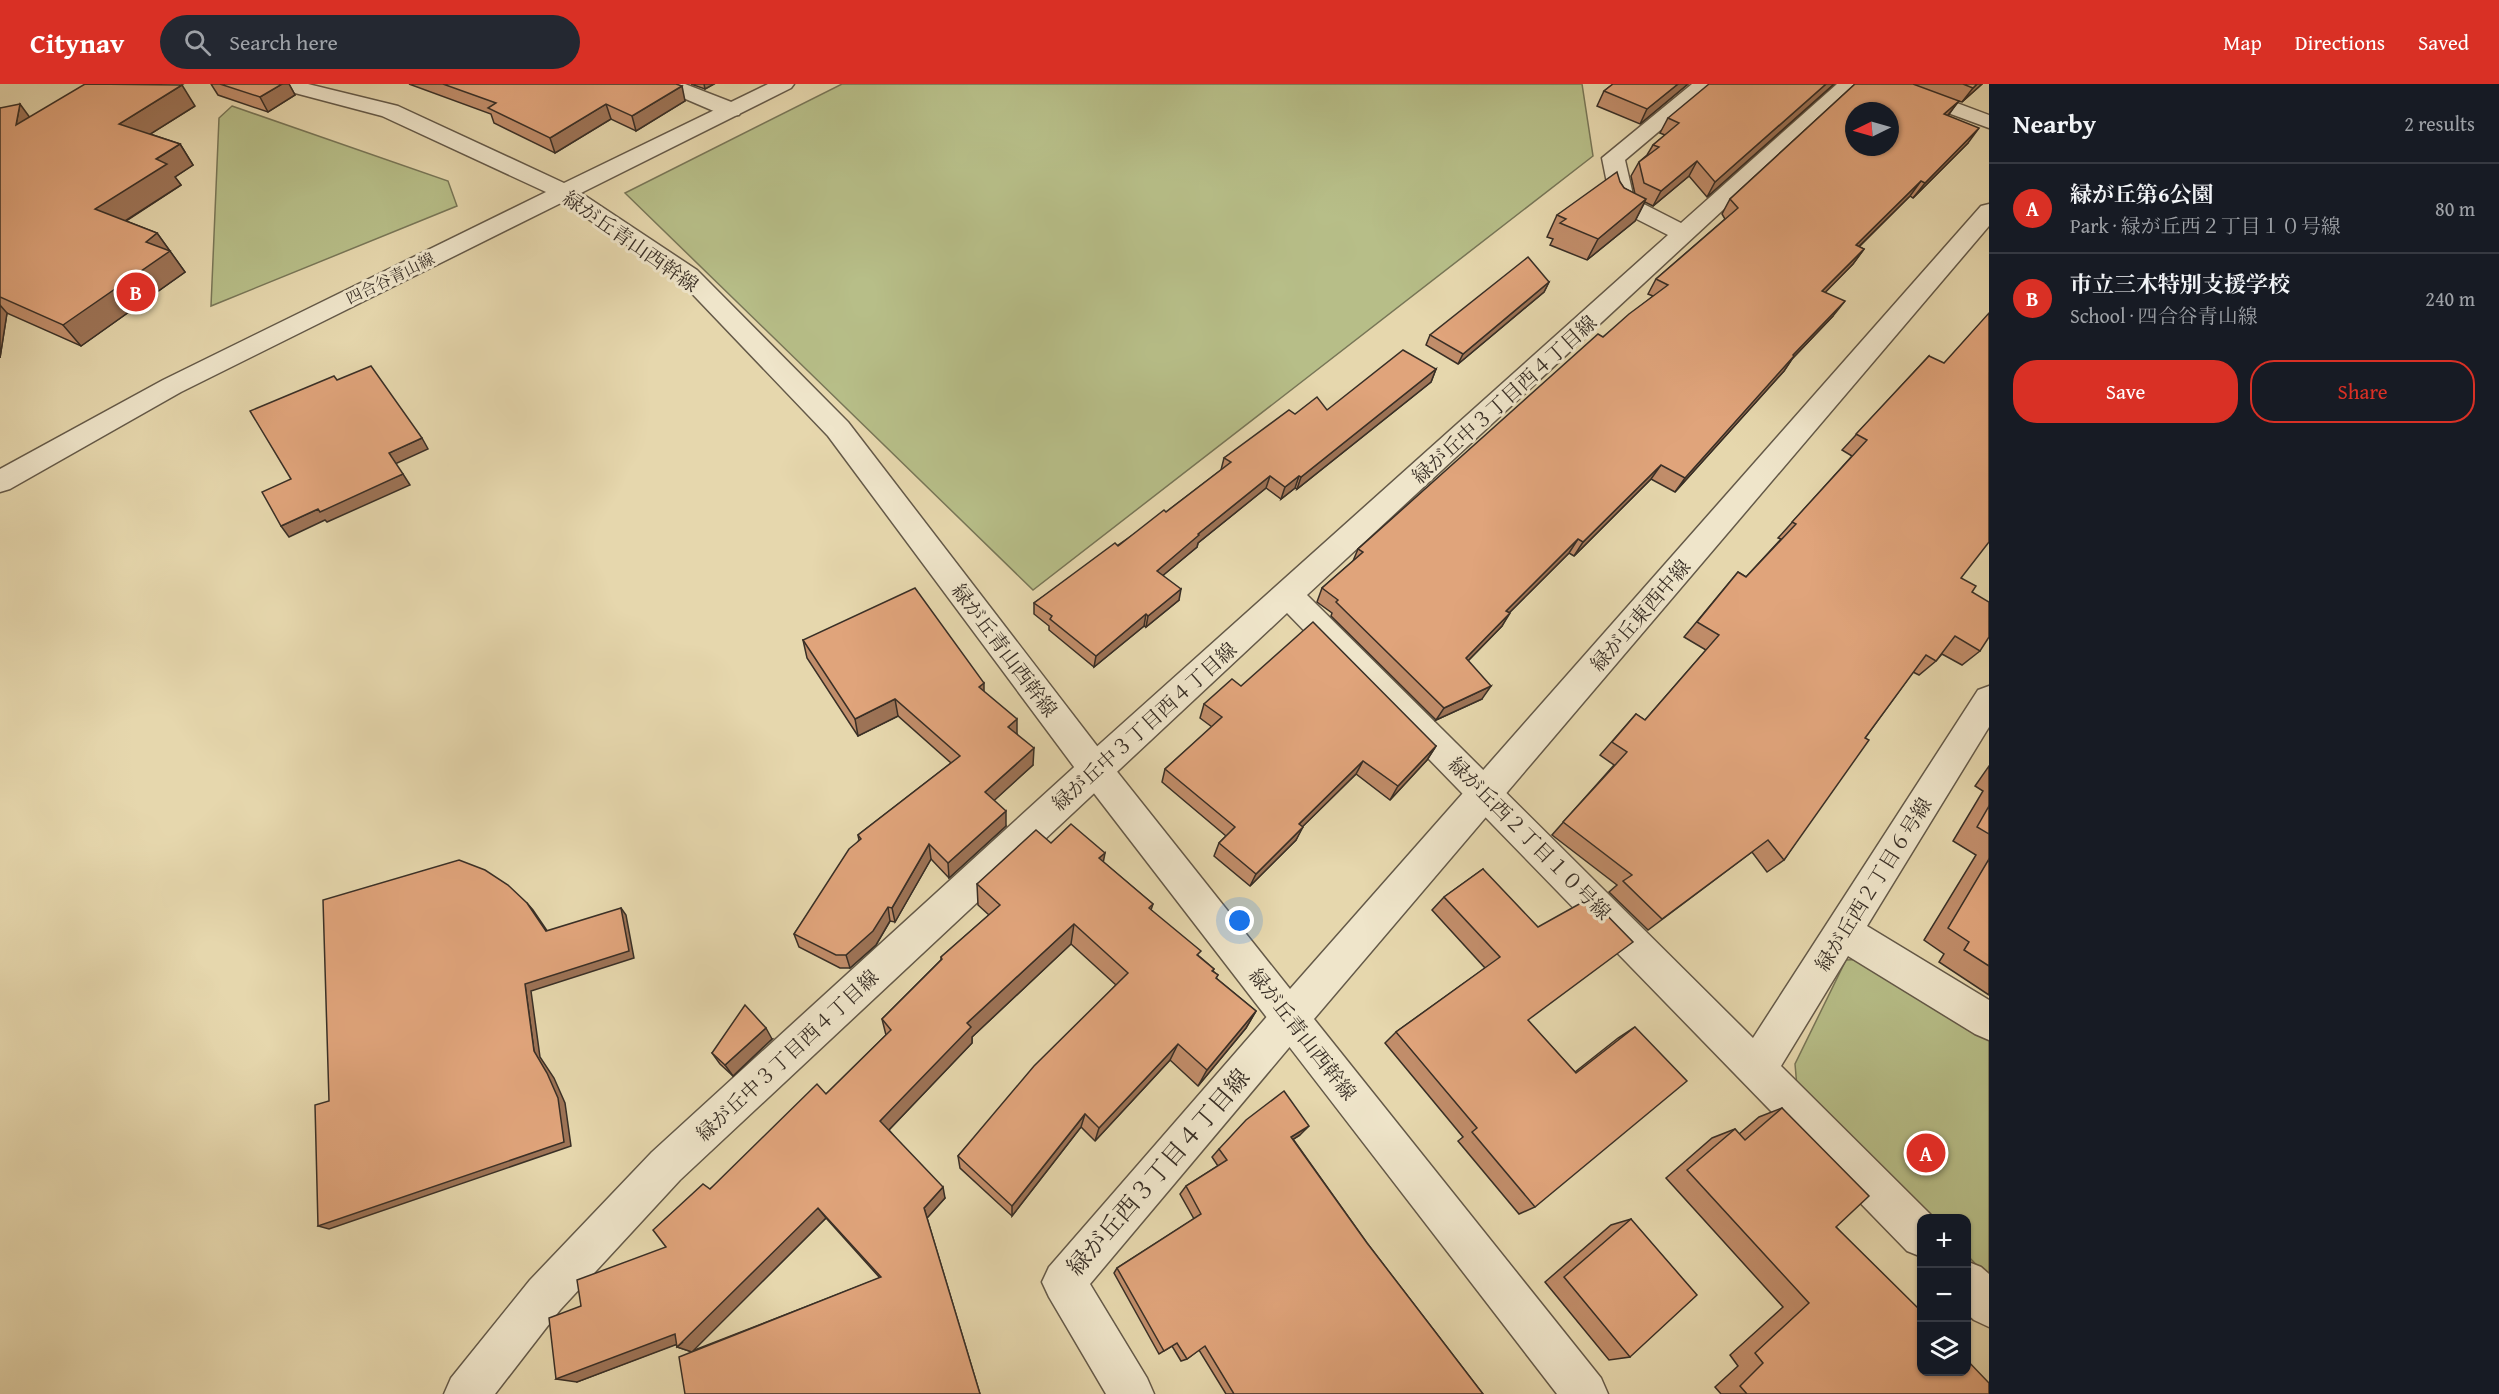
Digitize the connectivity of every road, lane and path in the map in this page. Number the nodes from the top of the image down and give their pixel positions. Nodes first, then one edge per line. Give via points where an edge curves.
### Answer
1 (283, 84) edge
2 (667, 84) edge
3 (784, 84) edge
4 (1705, 84) edge
5 (1849, 84) edge
6 (1887, 84) edge
7 (731, 110) junction
8 (1989, 122) edge
9 (564, 192) junction
10 (1989, 211) edge
11 (1684, 234) junction
12 (0, 482) edge
13 (1288, 595) junction
14 (1989, 699) edge
15 (1095, 770) junction
16 (1486, 793) junction
17 (1843, 932) junction
18 (1290, 1018) junction
19 (1989, 1021) edge
20 (1757, 1068) junction
21 (1917, 1231) edge
22 (1971, 1287) edge
23 (1989, 1305) edge
24 (467, 1394) edge
25 (1131, 1394) edge
26 (1585, 1394) edge

1 - 9 street, 緑が丘青山西幹線 via 390,111
2 - 7 street
3 - 7 street, 四合谷青山線
4 - 11 street via 1613,158 1623,203
5 - 11 street, 緑が丘中３丁目西４丁目線
6 - 8 street
7 - 9 street, 四合谷青山線
9 - 12 street, 四合谷青山線 via 172,386
9 - 15 street, 緑が丘青山西幹線 via 688,275 838,429
10 - 16 street, 緑が丘東西中線
11 - 13 street, 緑が丘中３丁目西４丁目線
13 - 15 street, 緑が丘中３丁目西４丁目線
13 - 16 street, 緑が丘西２丁目１０号線
14 - 17 street, 緑が丘西２丁目６号線
15 - 18 street, 緑が丘青山西幹線
15 - 24 street, 緑が丘中３丁目西４丁目線 via 666,1166 545,1295
16 - 18 street, 緑が丘東西中線
16 - 20 street, 緑が丘西２丁目１０号線
17 - 19 street
17 - 20 street, 緑が丘西２丁目６号線
18 - 25 street, 緑が丘西３丁目４丁目線 via 1064,1282
18 - 26 street, 緑が丘青山西幹線
20 - 21 street, 緑が丘西２丁目１０号線
22 - 23 street

